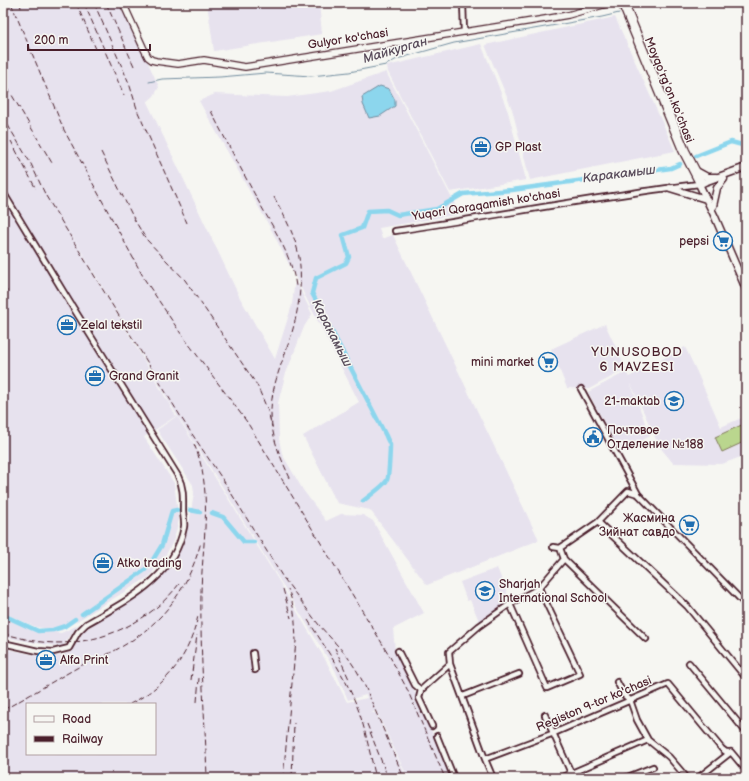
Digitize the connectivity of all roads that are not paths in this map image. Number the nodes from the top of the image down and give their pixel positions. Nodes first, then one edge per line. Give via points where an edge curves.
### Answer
1 (123, 3) edge
2 (463, 3) edge
3 (610, 3) edge
4 (622, 3) edge
5 (636, 3) edge
6 (464, 32) junction
7 (746, 167) edge
8 (694, 169) junction
9 (746, 170) edge
10 (723, 178) junction
11 (702, 185) junction
12 (670, 188) junction
13 (3, 192) edge
14 (706, 199) junction
15 (713, 206) junction
16 (715, 217) junction
17 (395, 231) dead end
18 (746, 289) edge
19 (581, 389) dead end
20 (638, 494) junction
21 (598, 522) junction
22 (553, 547) dead end
23 (560, 548) junction
24 (564, 559) junction
25 (539, 588) junction
26 (510, 604) junction
27 (746, 605) edge
28 (646, 638) dead end
29 (3, 643) edge
30 (398, 651) dead end
31 (253, 653) dead end
32 (689, 663) dead end
33 (450, 664) junction
34 (255, 670) dead end
35 (519, 674) dead end
36 (746, 678) edge
37 (617, 682) dead end
38 (421, 690) junction
39 (463, 696) junction
40 (630, 700) junction
41 (545, 715) dead end
42 (432, 726) dead end
43 (746, 732) edge
44 (554, 733) junction
45 (437, 736) dead end
46 (648, 740) junction
47 (731, 752) junction
48 (484, 758) junction
49 (654, 767) dead end
50 (746, 770) edge
51 (571, 774) junction
52 (640, 775) edge
53 (454, 778) edge
54 (493, 778) edge
55 (560, 778) edge
56 (626, 778) edge
57 (687, 778) edge
58 (698, 778) edge

1 - 6 street, Gulyor ko'chasi via 148,57 156,61 178,64 204,60 245,67
2 - 6 street
3 - 6 street, Gulyor ko'chasi via 568,14
4 - 5 street
4 - 8 street, Moyqoʻrgʻon koʻchasi
7 - 10 main road, Yuqori Qoraqamish ko'chasi
8 - 10 main road via 707,177
8 - 11 street, Moyqoʻrgʻon koʻchasi
9 - 10 main road, Yuqori Qoraqamish ko'chasi
10 - 11 main road, Yuqori Qoraqamish ko'chasi
10 - 15 main road via 717,188
11 - 12 street, Yuqori Qoraqamish ko'chasi
11 - 14 main road
11 - 15 main road
12 - 14 main road
12 - 17 street, Yuqori Qoraqamish ko'chasi
13 - 29 street via 178,476 183,488 185,525 170,560 155,579 143,590 86,624 69,648 53,652
14 - 16 main road
15 - 16 main road
16 - 18 main road
19 - 20 street
20 - 21 street via 628,491
20 - 27 street
21 - 23 street
21 - 36 street via 687,606
22 - 23 street
23 - 24 street
24 - 25 street
24 - 28 street
25 - 26 street
25 - 26 street via 580,674 547,688
26 - 33 street via 449,652
30 - 38 street via 415,685
31 - 34 street
32 - 43 street
33 - 38 street
33 - 39 street
35 - 39 street
37 - 40 street via 624,696
38 - 42 street via 419,698
39 - 48 street
40 - 44 street, Registon 9-tor ko'chasi
40 - 46 street
40 - 47 street, Registon 9-tor ko'chasi via 668,684 722,749
41 - 44 street
44 - 48 street, Registon 9-tor ko'chasi
44 - 51 street
45 - 53 street
46 - 51 street
46 - 57 street via 669,757
47 - 50 street, Registon 9-tor ko'chasi
47 - 58 street
48 - 54 street
49 - 52 street
51 - 55 street
52 - 56 street

